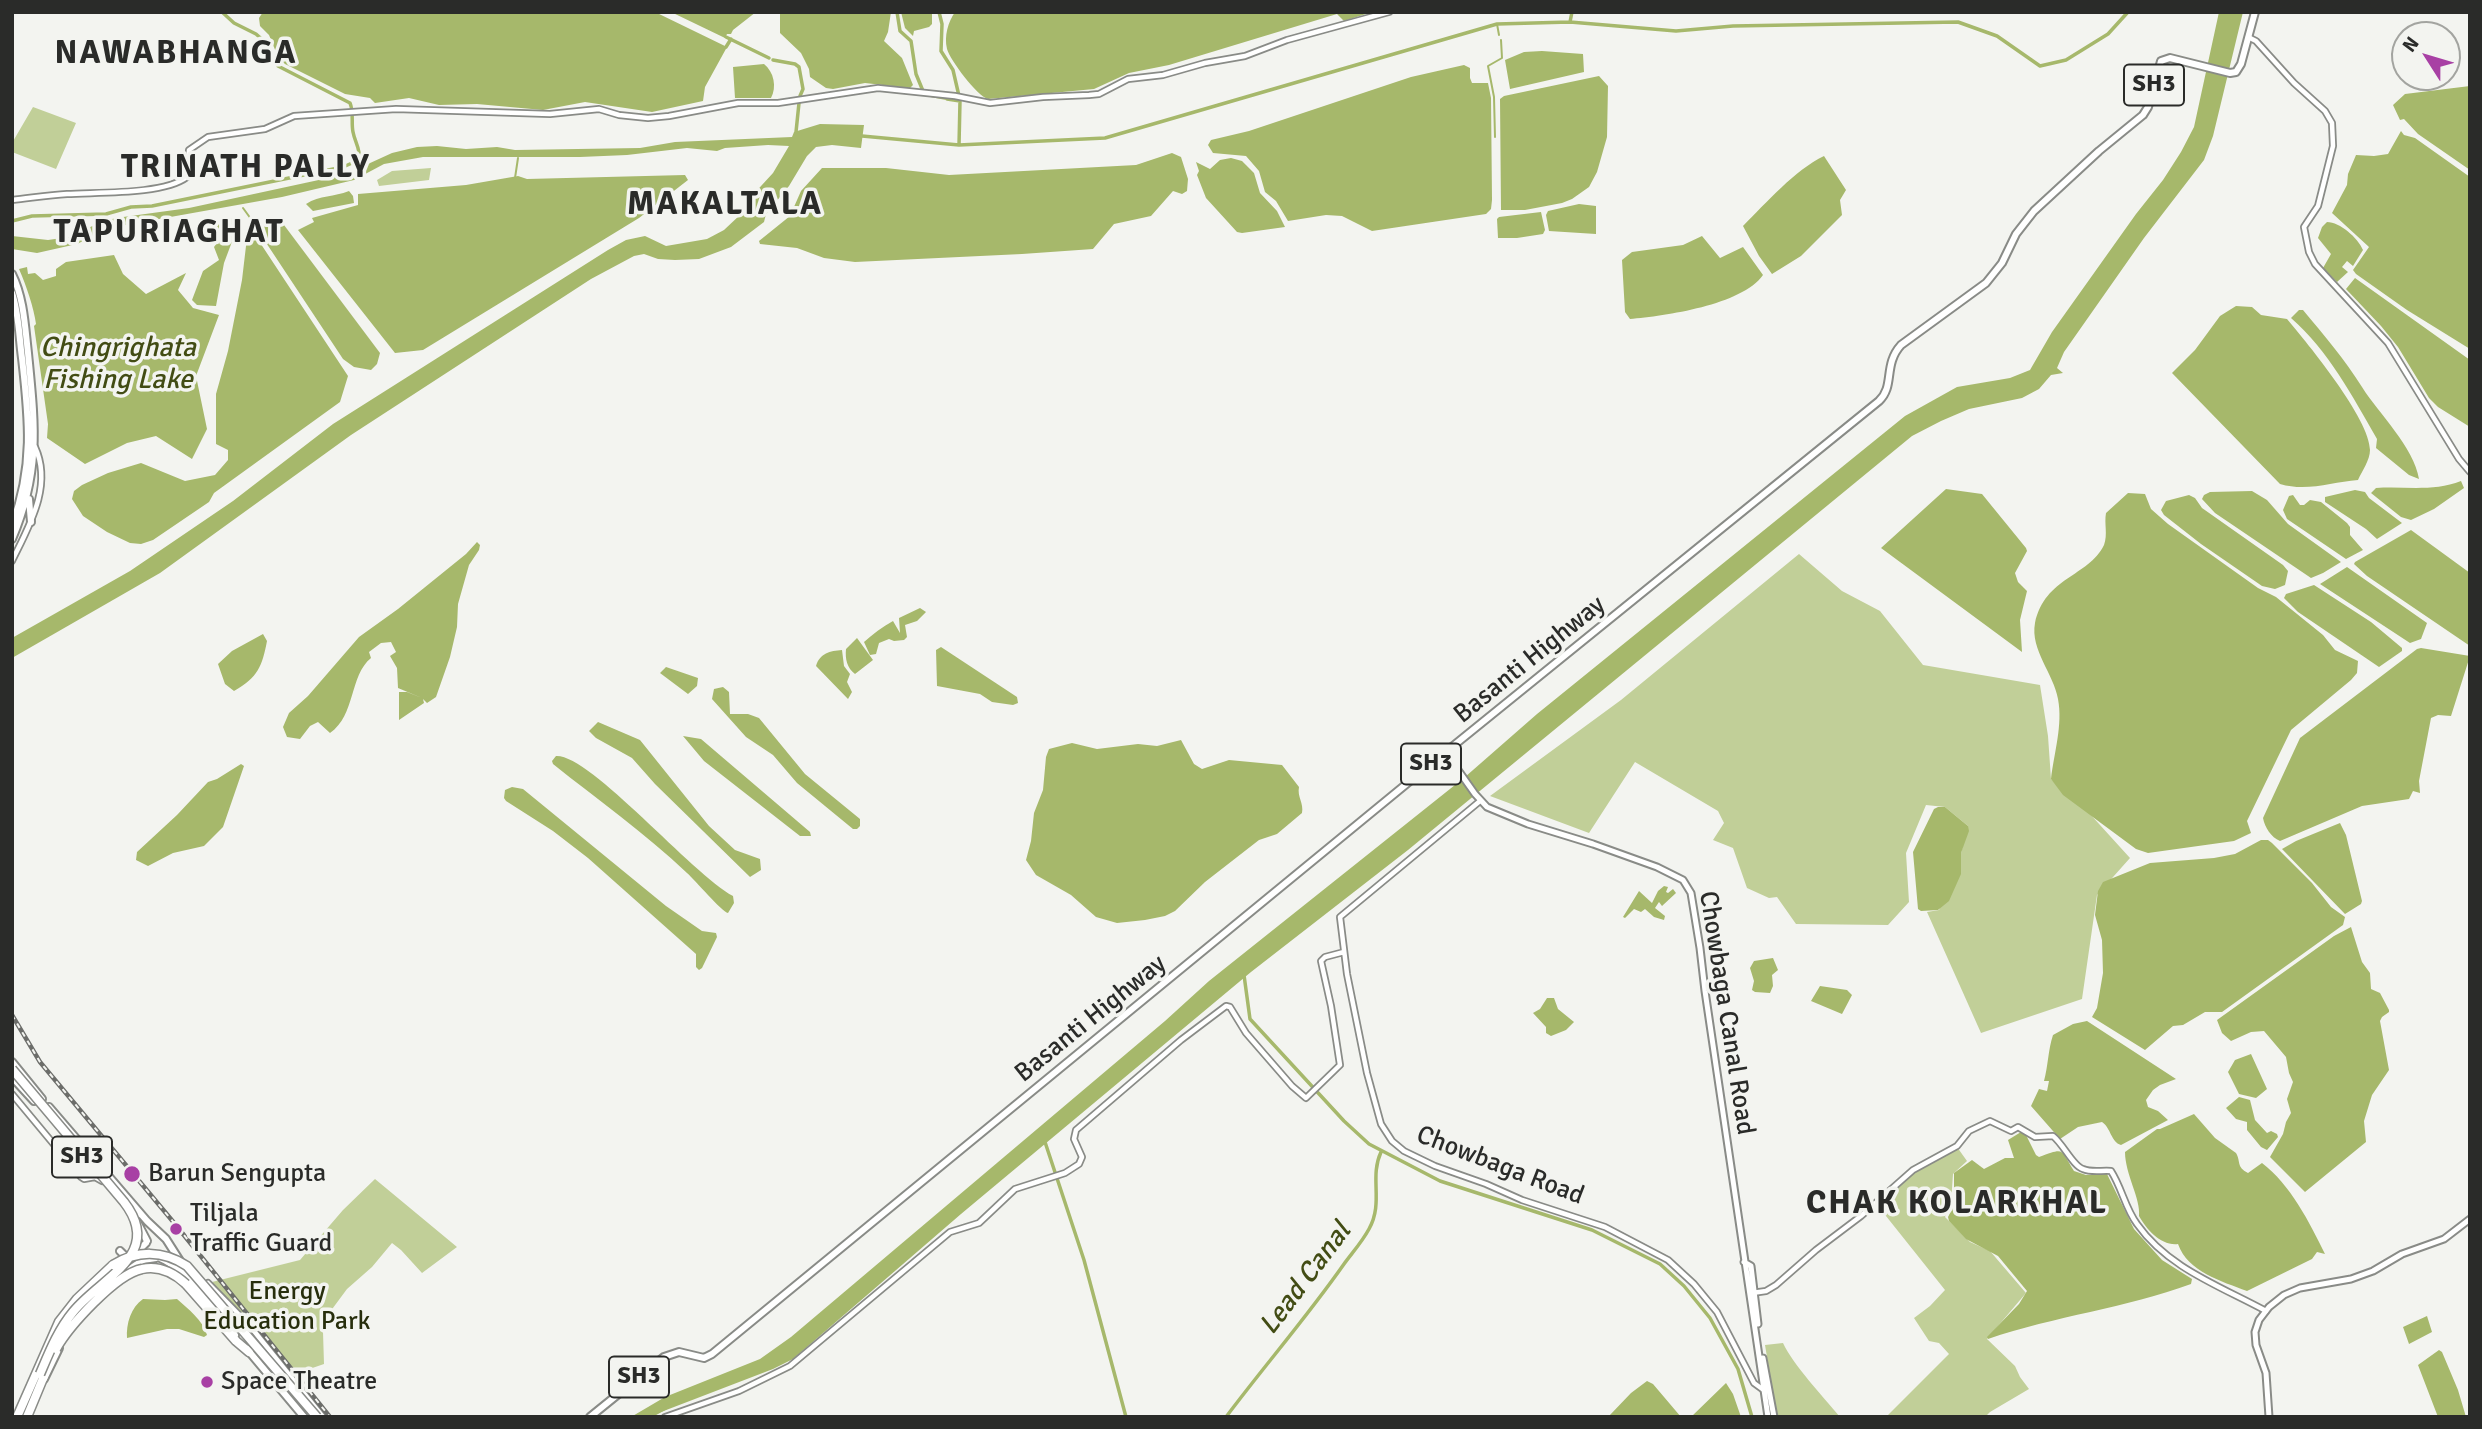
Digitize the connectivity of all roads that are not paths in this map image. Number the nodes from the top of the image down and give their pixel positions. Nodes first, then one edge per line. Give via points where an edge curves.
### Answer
1 (1389, 12) edge
2 (2255, 12) edge
3 (2248, 37) junction
4 (12, 200) edge
5 (12, 274) edge
6 (12, 293) edge
7 (14, 304) edge
8 (35, 447) junction
9 (2470, 472) edge
10 (29, 493) junction
11 (31, 522) junction
12 (12, 525) edge
13 (12, 539) edge
14 (12, 561) edge
15 (1446, 753) junction
16 (1480, 801) junction
17 (1344, 952) junction
18 (12, 1065) edge
19 (12, 1077) edge
20 (12, 1094) edge
21 (102, 1181) junction
22 (2470, 1219) edge
23 (166, 1239) junction
24 (147, 1242) junction
25 (120, 1251) dead end
26 (157, 1258) junction
27 (129, 1260) junction
28 (208, 1283) dead end
29 (1752, 1293) junction
30 (2266, 1311) junction
31 (56, 1349) junction
32 (249, 1352) junction
33 (1767, 1391) junction
34 (23, 1417) edge
35 (304, 1417) edge
36 (314, 1417) edge
37 (323, 1417) edge
38 (590, 1417) edge
39 (665, 1417) edge
40 (1768, 1417) edge
41 (1774, 1417) edge
42 (2269, 1417) edge

1 - 4 street via 1245,56 1129,79 1089,95 990,103 878,88 656,117 599,109 550,114 409,109 294,116 265,129 208,137 189,150 187,177 181,181 154,189
2 - 3 main road, SH3
3 - 9 street via 2332,123 2334,141 2318,206 2304,230 2312,259 2388,343
3 - 15 main road, Basanti Highway / SH3 via 2240,68 2230,74 2192,62 2161,61 2146,111 2026,219 2002,263 1980,289 1901,345 1891,362 1888,391 1879,401
5 - 8 main road via 22,305
6 - 7 main road
7 - 12 main road via 29,436 26,478
8 - 10 main road
8 - 11 street via 42,477
10 - 11 main road
10 - 13 main road
11 - 14 street
15 - 16 main road, Chowbaga Canal Road
15 - 38 main road, Basanti Highway / SH3 via 712,1354 704,1358 679,1352 664,1357
16 - 17 street, Chowbaga Road via 1344,913 1340,922
16 - 29 main road, Chowbaga Canal Road via 1528,824 1657,867 1688,884
17 - 33 street, Chowbaga Road via 1376,1110 1392,1141 1435,1166 1605,1227 1668,1260 1717,1312 1750,1377
17 - 39 street via 1321,961 1341,1063 1310,1095 1304,1098 1292,1086 1226,1006 1076,1130 1074,1139 1083,1157 1079,1164 1015,1189 984,1219 950,1232 790,1366
18 - 23 main road, SH3
18 - 31 highway, bridge via 131,1206 141,1229 131,1262 80,1309
18 - 34 highway, bridge via 124,1202 138,1233 130,1258 69,1317
19 - 21 main road, SH3
20 - 21 street via 81,1177
21 - 24 main road, SH3 via 136,1219
22 - 30 main road via 2444,1239 2351,1279 2300,1288
23 - 24 main road via 155,1235
23 - 26 main road via 168,1250
23 - 36 main road, SH3
24 - 26 main road, SH3 via 149,1254
24 - 27 main road
25 - 27 main road
26 - 32 main road, SH3 via 190,1281
26 - 34 main road via 133,1266 79,1314
27 - 34 main road via 78,1302 63,1322
28 - 37 street via 250,1326
29 - 30 street via 1776,1285 1913,1170 1990,1121 2011,1131 2018,1127 2035,1137 2053,1136 2080,1168 2111,1171 2129,1212 2157,1247 2190,1272
29 - 33 main road
30 - 42 main road via 2255,1332 2266,1373
31 - 32 highway, bridge via 81,1316 117,1283 133,1272 151,1268 181,1280
31 - 34 highway, bridge
32 - 35 main road, SH3
33 - 40 main road
33 - 41 main road
34 - 36 highway, bridge via 54,1331 72,1305 113,1265 151,1253 174,1258 192,1270

